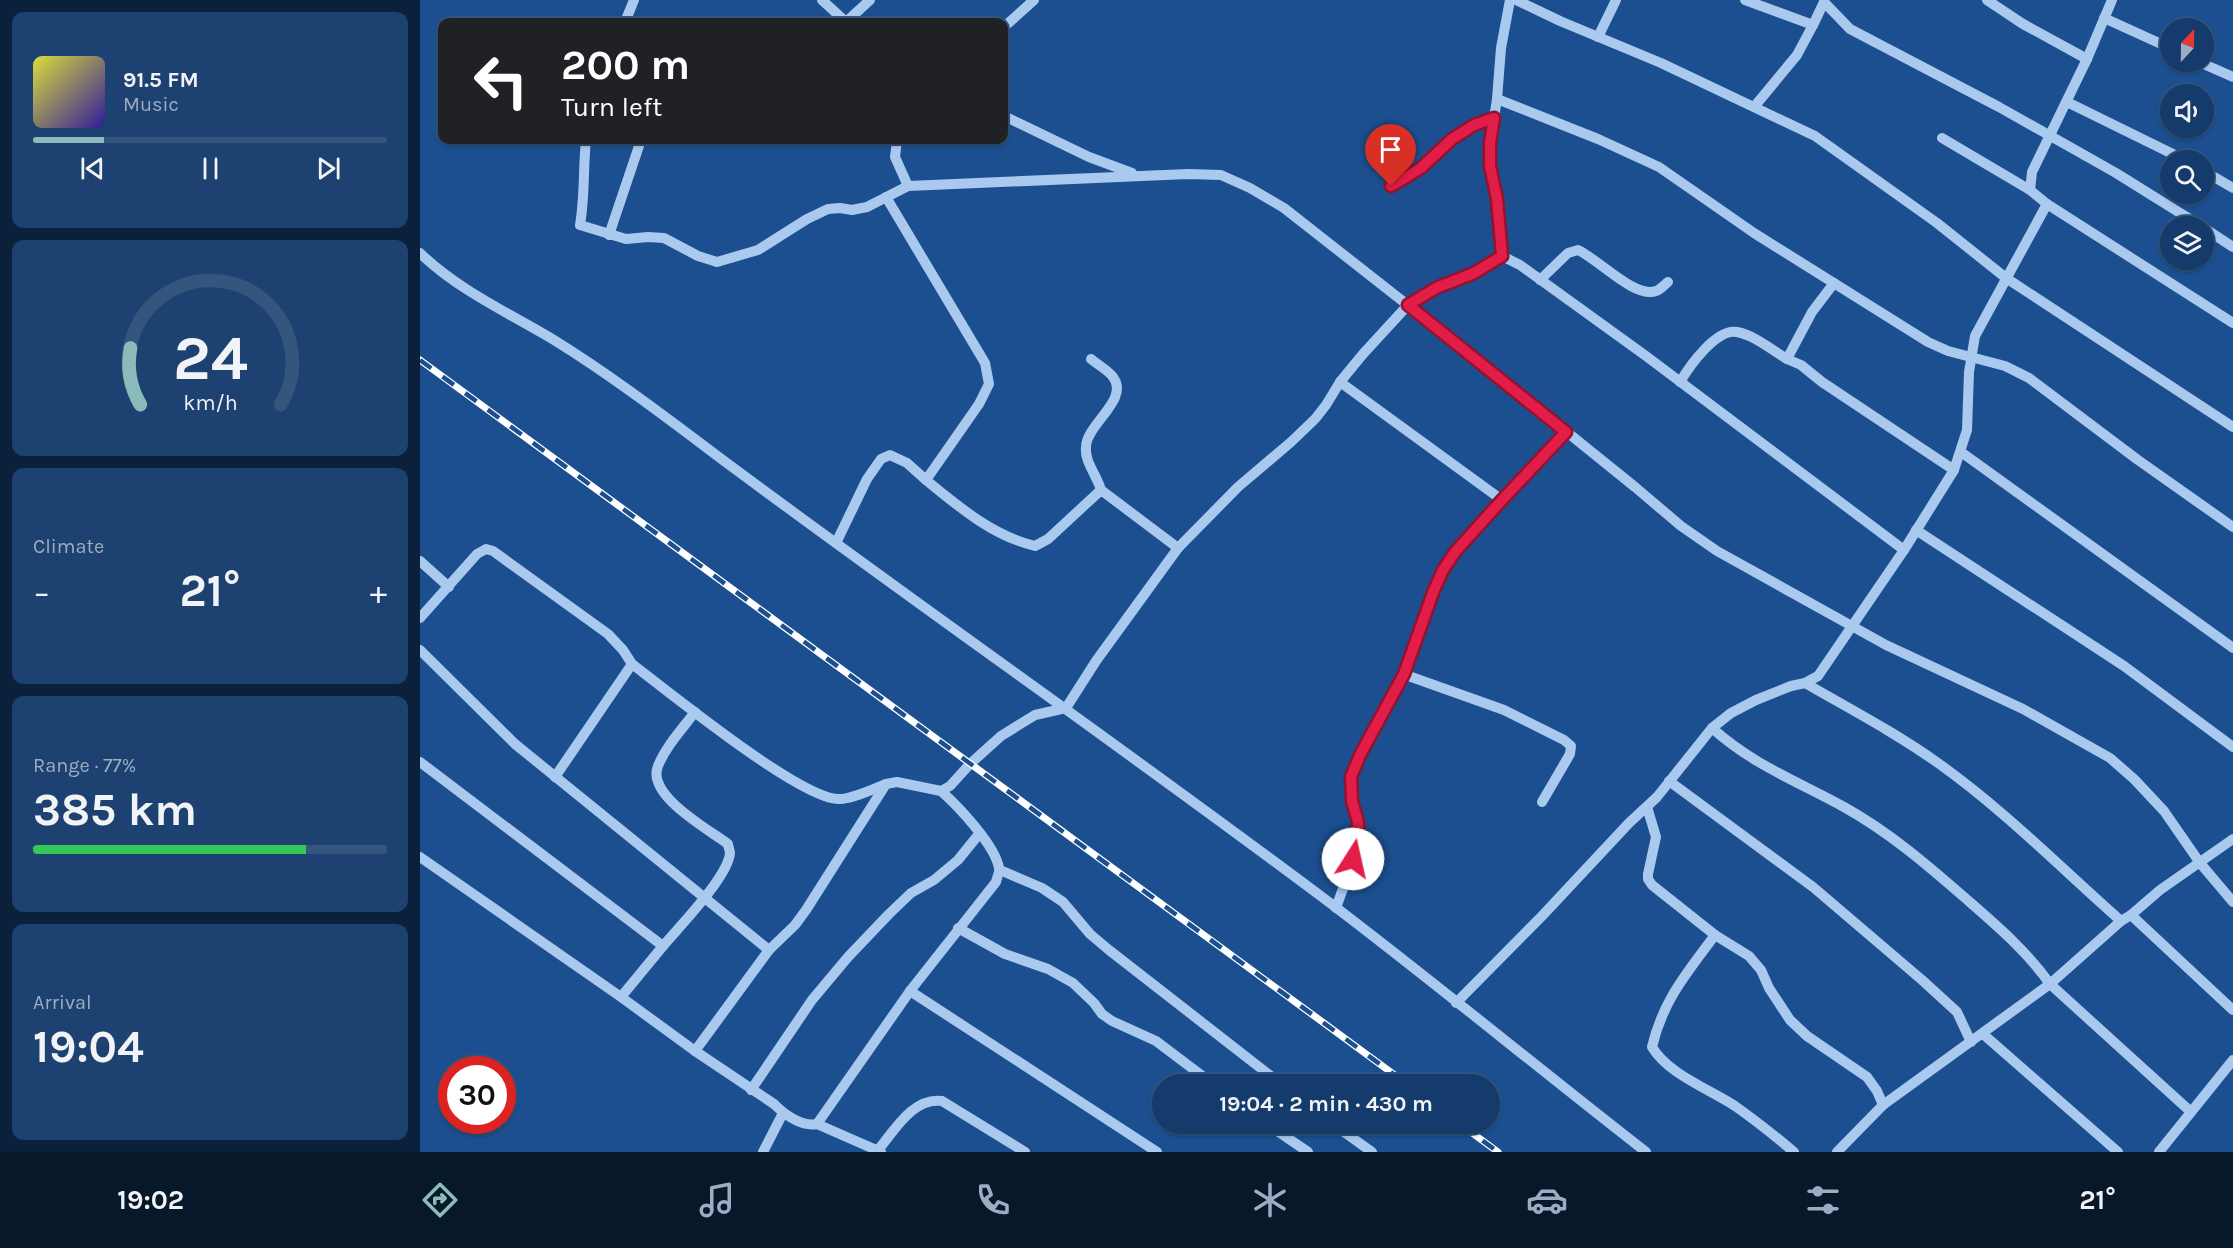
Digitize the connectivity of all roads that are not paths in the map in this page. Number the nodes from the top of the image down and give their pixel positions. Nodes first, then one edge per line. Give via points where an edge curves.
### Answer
1 (634, 0) edge
2 (822, 0) edge
3 (870, 0) edge
4 (1034, 0) edge
5 (1510, 0) edge
6 (1516, 0) edge
7 (1616, 0) edge
8 (1745, 0) edge
9 (1987, 0) edge
10 (2112, 0) edge
11 (1825, 1) edge
12 (627, 18) edge
13 (842, 18) edge
14 (850, 18) edge
15 (2104, 18) junction
16 (1008, 23) edge
17 (1813, 25) junction
18 (1598, 37) junction
19 (2160, 43) edge
20 (2087, 59) junction
21 (2214, 69) edge
22 (2233, 77) edge
23 (1497, 99) junction
24 (2067, 102) junction
25 (1754, 107) junction
26 (1008, 118) edge
27 (1494, 118) junction
28 (2049, 136) junction
29 (1942, 138) dead end
30 (586, 144) edge
31 (640, 144) edge
32 (897, 144) edge
33 (2165, 150) edge
34 (1137, 175) junction
35 (2214, 177) edge
36 (908, 186) junction
37 (1391, 186) dead end
38 (2233, 188) edge
39 (2030, 190) junction
40 (886, 197) junction
41 (2047, 204) junction
42 (2184, 216) edge
43 (609, 235) junction
44 (2214, 235) edge
45 (2233, 248) edge
46 (420, 253) edge
47 (1502, 256) junction
48 (425, 264) edge
49 (2006, 278) junction
50 (1540, 280) junction
51 (1668, 282) dead end
52 (1834, 283) junction
53 (1408, 305) junction
54 (2233, 323) edge
55 (1970, 357) junction
56 (1091, 359) dead end
57 (1787, 359) junction
58 (1340, 382) junction
59 (1680, 382) junction
60 (2233, 427) edge
61 (1566, 432) junction
62 (1961, 452) junction
63 (1954, 470) junction
64 (926, 480) junction
65 (1101, 489) junction
66 (1502, 500) junction
67 (2233, 527) edge
68 (1916, 530) junction
69 (836, 543) junction
70 (1178, 549) junction
71 (1904, 550) junction
72 (420, 561) edge
73 (449, 587) junction
74 (420, 618) edge
75 (1853, 626) junction
76 (2233, 648) edge
77 (420, 650) edge
78 (632, 664) junction
79 (1404, 674) junction
80 (1805, 683) junction
81 (1066, 708) junction
82 (695, 712) junction
83 (1712, 728) junction
84 (2233, 747) edge
85 (420, 762) edge
86 (555, 777) junction
87 (1669, 781) junction
88 (886, 784) junction
89 (941, 791) junction
90 (1542, 802) dead end
91 (1647, 807) junction
92 (979, 834) junction
93 (2233, 839) edge
94 (420, 857) edge
95 (2200, 863) junction
96 (1000, 870) junction
97 (706, 897) junction
98 (2233, 902) edge
99 (1336, 908) junction
100 (2126, 918) junction
101 (958, 928) junction
102 (1715, 935) junction
103 (663, 945) junction
104 (769, 950) junction
105 (2050, 984) junction
106 (910, 991) junction
107 (621, 997) junction
108 (1456, 1003) junction
109 (2233, 1010) edge
110 (1983, 1034) junction
111 (1971, 1042) junction
112 (695, 1051) junction
113 (2233, 1060) edge
114 (1200, 1074) edge
115 (1268, 1074) edge
116 (751, 1090) junction
117 (1883, 1105) junction
118 (2191, 1112) junction
119 (783, 1113) junction
120 (817, 1124) junction
121 (1282, 1134) edge
122 (1347, 1134) edge
123 (880, 1151) edge
124 (764, 1152) edge
125 (1025, 1152) edge
126 (1157, 1152) edge
127 (1308, 1152) edge
128 (1372, 1152) edge
129 (1646, 1152) edge
130 (1794, 1152) edge
131 (1837, 1152) edge
132 (2118, 1152) edge
133 (2159, 1152) edge

1 - 12 street
2 - 13 street
3 - 14 street
4 - 16 street
5 - 23 street
6 - 18 street
7 - 18 street
8 - 17 street
9 - 20 street
10 - 15 street
11 - 17 street
11 - 28 street via 1850,29
15 - 19 street
15 - 20 street
17 - 25 street via 1797,55
18 - 25 street
20 - 24 street
21 - 22 street
23 - 27 street
23 - 52 street via 1659,167
24 - 28 street
24 - 33 street
25 - 49 street via 1815,136
26 - 34 street
27 - 37 street via 1452,139 1421,168
27 - 47 street via 1490,166
28 - 39 street via 2032,172
28 - 42 street
29 - 39 street
30 - 43 street via 580,225
31 - 43 street
32 - 36 street via 895,157
34 - 36 street
34 - 53 street via 1221,175 1250,188 1284,208
35 - 38 street
36 - 40 street
39 - 41 street
40 - 43 street via 867,207 828,209 758,250 717,262 664,238 626,239
40 - 64 street via 985,363 989,384
41 - 49 street
41 - 54 street
44 - 45 street
46 - 48 street
47 - 50 street
47 - 53 street
48 - 69 street via 617,381
49 - 55 street via 1975,336
49 - 60 street
50 - 51 street via 1568,253 1578,250 1640,290 1657,291
50 - 59 street
52 - 55 street via 1928,342
52 - 57 street via 1812,312
53 - 58 street
53 - 61 street
55 - 62 street via 1967,430
55 - 67 street via 2005,366 2029,378
56 - 65 street via 1113,377 1118,387 1117,395 1086,444 1086,456
57 - 59 street via 1733,331 1696,356
57 - 63 street
58 - 66 street
58 - 70 street via 1315,419 1238,487
59 - 71 street
61 - 66 street
61 - 75 street via 1697,538
62 - 63 street
62 - 76 street
63 - 68 street
64 - 65 street via 968,513 1015,541 1035,546 1048,539
64 - 69 street via 907,463 890,455 881,459
65 - 70 street
66 - 79 street via 1443,570
68 - 71 street
68 - 84 street via 2124,666
69 - 81 street
70 - 81 street
71 - 75 street
72 - 73 street
73 - 74 street
73 - 78 street via 477,554 493,550 608,634
75 - 80 street via 1818,676
75 - 95 street via 2023,709 2110,758 2164,811
77 - 86 street via 515,744
78 - 82 street
78 - 86 street
79 - 90 street via 1504,710 1564,740 1570,746 1570,754
79 - 99 street via 1351,777 1358,836
80 - 83 street via 1756,700
80 - 100 street via 1940,764
81 - 89 street via 1035,715 1009,731
81 - 99 street
82 - 88 street via 763,761 826,798 840,800
82 - 97 street via 664,754 657,768 657,781 665,797 728,844 730,853 725,866
83 - 87 street
83 - 105 street via 1755,761 1876,825 1911,851 2006,933
85 - 103 street
86 - 97 street
87 - 91 street
87 - 111 street via 1813,887 1912,972 1957,1012
88 - 89 street via 897,782
88 - 104 street via 806,910
89 - 92 street via 960,807
91 - 102 street via 1656,837 1648,879
91 - 108 street
92 - 96 street
92 - 116 street via 958,860 911,893 848,957 812,1000
93 - 95 street
94 - 107 street
95 - 98 street
95 - 100 street
96 - 101 street via 996,882
96 - 115 street via 1063,902 1109,950
97 - 103 street
97 - 104 street
99 - 108 street
100 - 105 street
100 - 109 street
101 - 106 street
101 - 114 street via 1005,954 1048,969 1073,983 1112,1022 1156,1041
102 - 117 street via 1749,956 1790,1020 1867,1077
102 - 130 street via 1670,996 1652,1047 1685,1077 1735,1106
103 - 107 street
104 - 112 street
105 - 110 street
105 - 118 street
106 - 120 street
106 - 126 street
107 - 112 street
108 - 129 street
110 - 111 street
110 - 132 street
111 - 117 street
112 - 116 street
113 - 118 street
116 - 119 street
117 - 131 street
118 - 133 street
119 - 120 street
119 - 124 street
120 - 123 street
121 - 127 street
122 - 128 street
123 - 125 street via 915,1107 930,1100 942,1101

